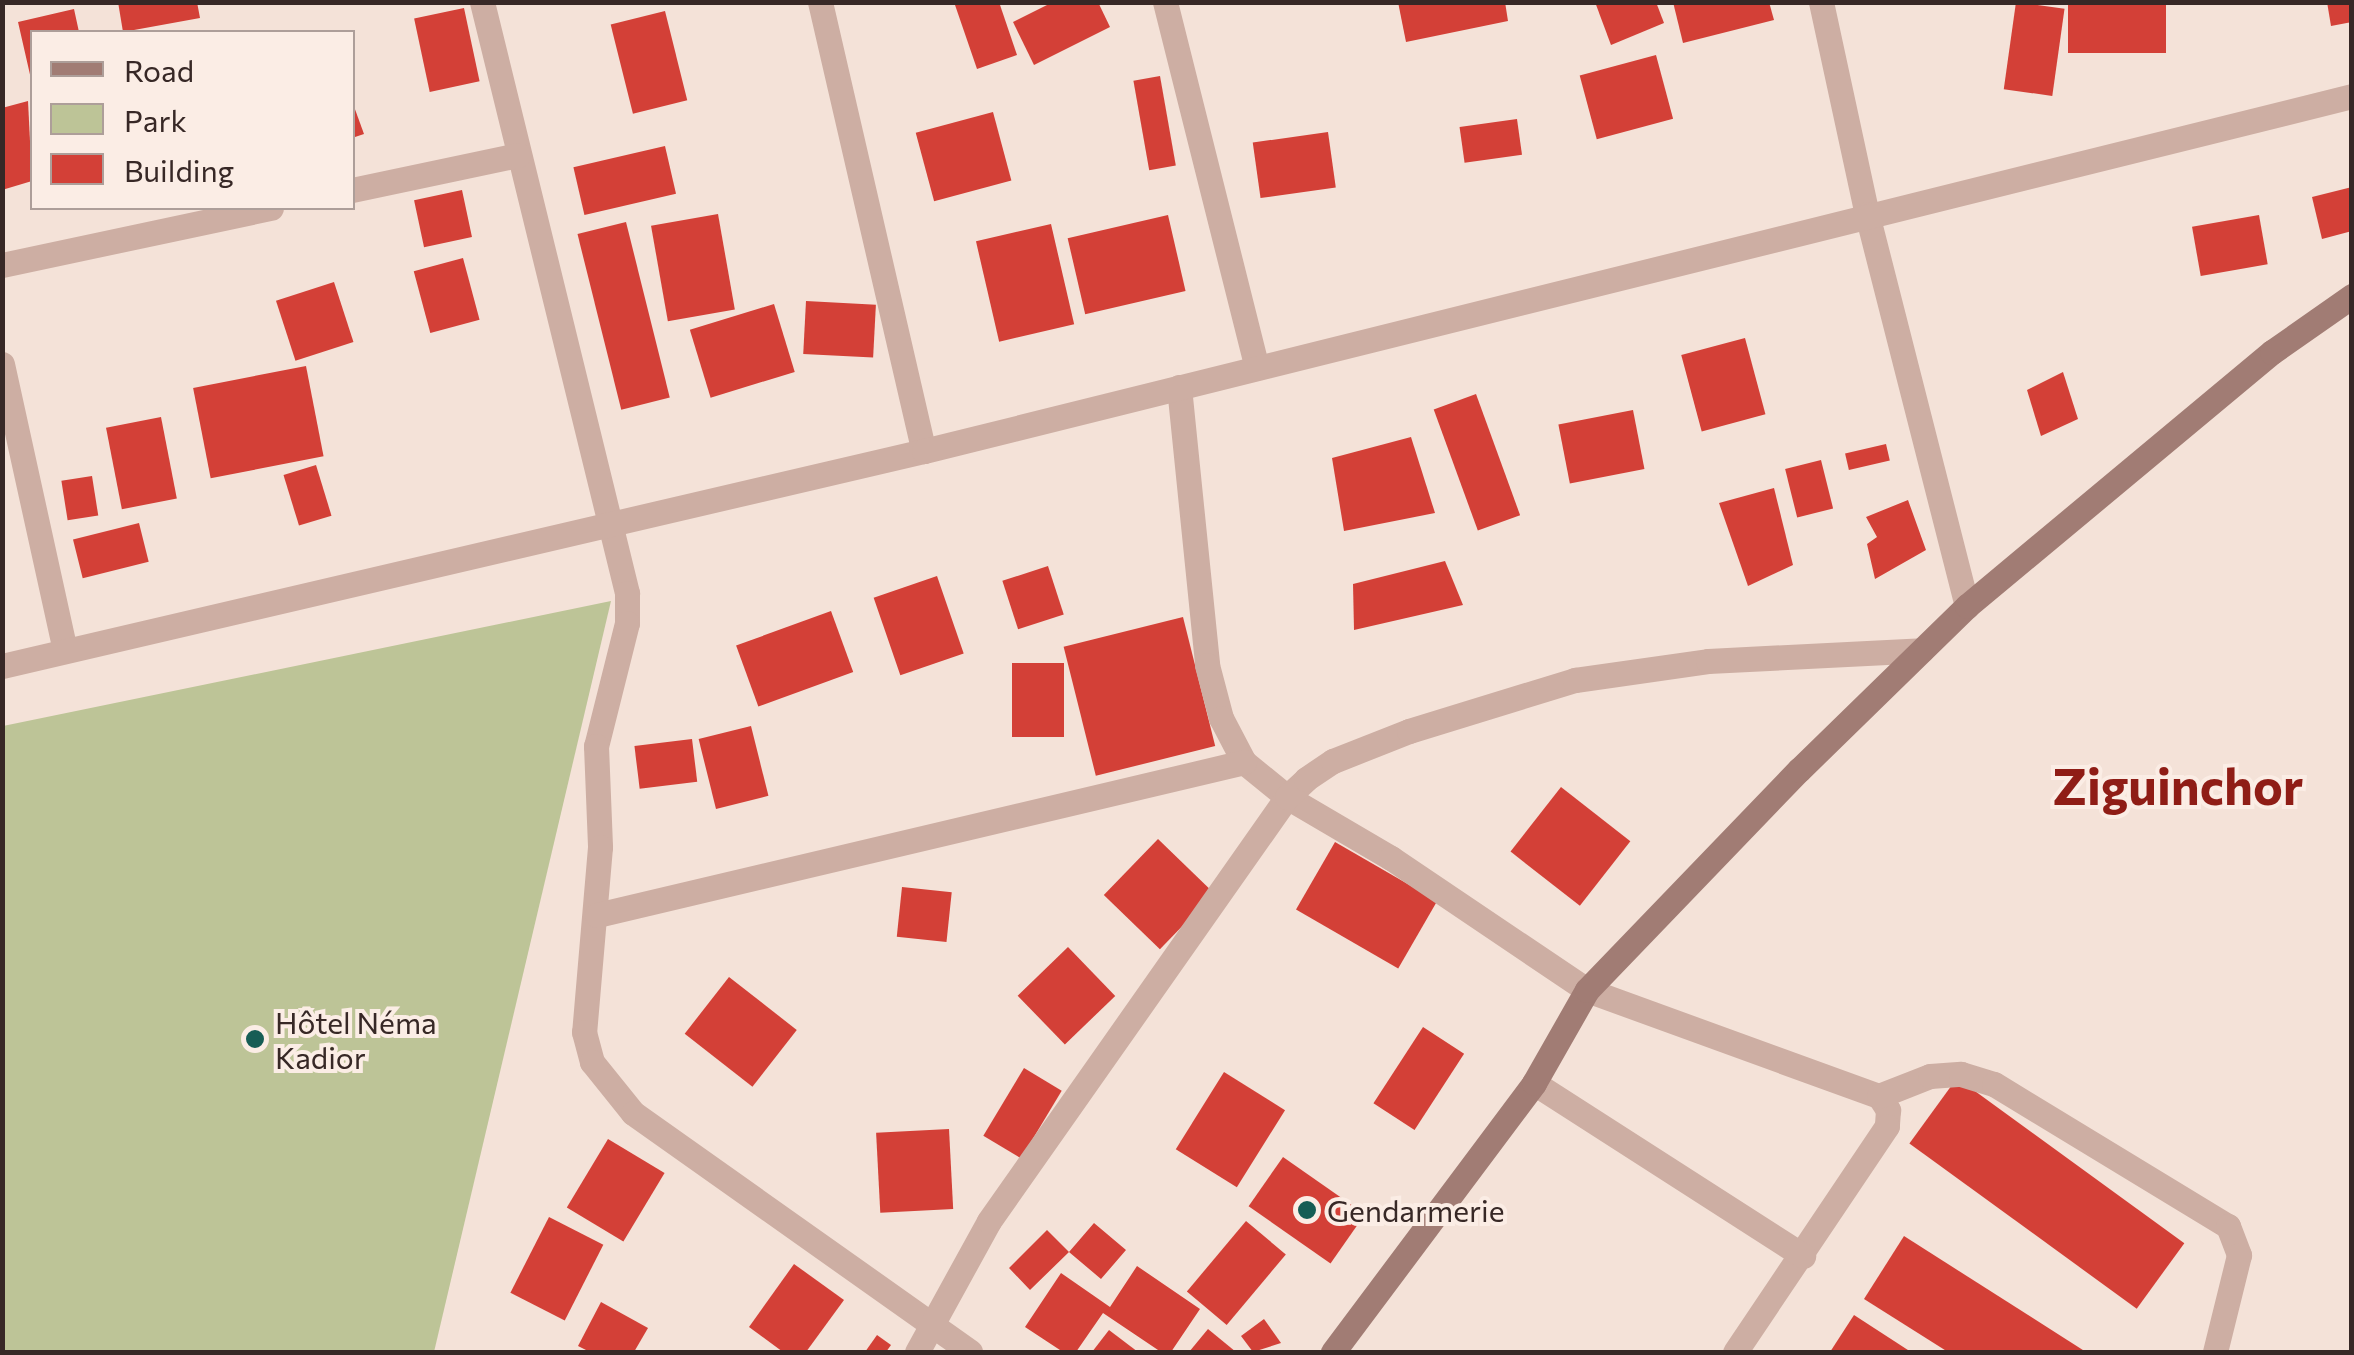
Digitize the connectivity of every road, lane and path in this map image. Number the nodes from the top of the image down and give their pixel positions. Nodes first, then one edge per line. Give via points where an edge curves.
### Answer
1 (482, 2) edge
2 (820, 2) edge
3 (1165, 2) edge
4 (1820, 2) edge
5 (2352, 96) edge
6 (518, 154) junction
7 (355, 189) edge
8 (262, 210) edge
9 (1866, 214) junction
10 (2, 265) edge
11 (2352, 296) edge
12 (2, 364) edge
13 (1256, 364) junction
14 (1179, 388) junction
15 (924, 451) junction
16 (605, 522) junction
17 (1967, 606) junction
18 (65, 650) junction
19 (1922, 650) junction
20 (2, 666) edge
21 (1244, 762) junction
22 (1287, 797) junction
23 (597, 915) junction
24 (1587, 990) junction
25 (1534, 1084) junction
26 (1880, 1096) junction
27 (1804, 1256) junction
28 (932, 1328) junction
29 (916, 1352) edge
30 (970, 1352) edge
31 (1333, 1352) edge
32 (1735, 1352) edge
33 (2215, 1352) edge

1 - 6 street
2 - 15 street
3 - 13 street
4 - 9 street
5 - 9 street
6 - 7 street
6 - 16 street
8 - 10 street
9 - 13 street
9 - 17 street
11 - 17 street via 2272,352
12 - 18 street
13 - 14 street
14 - 15 street
14 - 21 street via 1207,665 1221,718
15 - 16 street
16 - 18 street
16 - 23 street via 627,593 627,623 596,746
17 - 19 street
18 - 20 street
19 - 22 street via 1708,661 1575,680 1334,761
19 - 24 street
21 - 22 street
21 - 23 street
22 - 24 street
22 - 28 street via 990,1221
23 - 28 street via 584,1032 605,1084 634,1114
24 - 25 street
24 - 26 street
25 - 27 street
25 - 31 street
26 - 27 street via 1887,1126
26 - 33 street via 1930,1076 1961,1074 1994,1084 2228,1226 2239,1255
27 - 32 street
28 - 29 street
28 - 30 street

